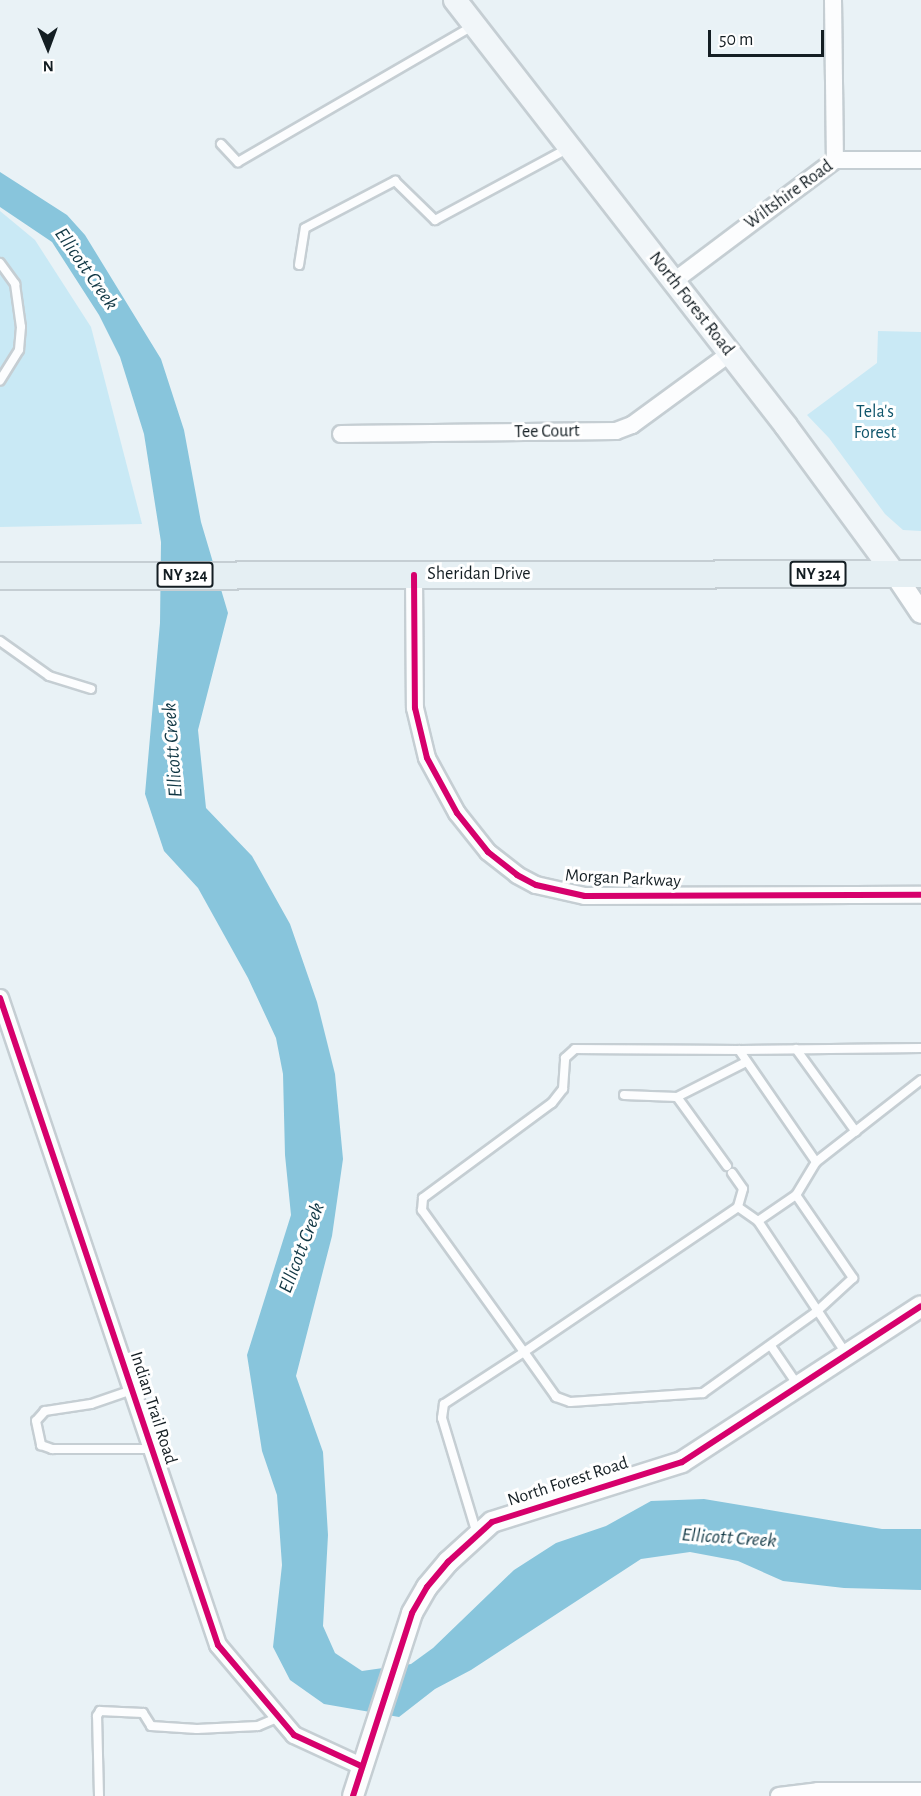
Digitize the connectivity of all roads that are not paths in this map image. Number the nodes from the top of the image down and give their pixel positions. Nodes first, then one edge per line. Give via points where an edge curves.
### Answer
1 (455, 0) edge
2 (833, 0) edge
3 (474, 25) junction
4 (221, 144) dead end
5 (570, 147) junction
6 (836, 160) junction
7 (921, 160) edge
8 (0, 263) edge
9 (299, 265) dead end
10 (674, 281) junction
11 (729, 354) junction
12 (0, 381) edge
13 (341, 434) dead end
14 (894, 573) junction
15 (921, 574) edge
16 (414, 575) junction
17 (0, 576) edge
18 (921, 613) edge
19 (0, 641) edge
20 (91, 689) dead end
21 (921, 895) edge
22 (0, 998) edge
23 (921, 1048) edge
24 (796, 1049) junction
25 (739, 1050) junction
26 (744, 1062) junction
27 (921, 1080) edge
28 (624, 1095) dead end
29 (677, 1097) junction
30 (856, 1132) junction
31 (816, 1162) junction
32 (796, 1196) junction
33 (738, 1207) junction
34 (758, 1221) junction
35 (921, 1306) edge
36 (816, 1312) junction
37 (771, 1346) junction
38 (524, 1352) junction
39 (847, 1355) junction
40 (799, 1387) junction
41 (132, 1390) junction
42 (151, 1449) junction
43 (477, 1534) junction
44 (279, 1717) junction
45 (361, 1766) junction
46 (921, 1791) edge
47 (99, 1796) edge
48 (353, 1796) edge
49 (779, 1796) edge

1 - 3 main road, North Forest Road
2 - 6 street
3 - 4 lane via 238,162
3 - 5 main road, North Forest Road
5 - 9 lane via 435,220 395,182 305,228
5 - 10 main road, North Forest Road
6 - 7 street, Wiltshire Road
6 - 10 street, Wiltshire Road
8 - 12 lane via 15,284 21,327 19,350
10 - 11 main road, North Forest Road
11 - 13 street, Tee Court via 632,425 616,431
11 - 14 main road, North Forest Road
14 - 15 main road, Sheridan Drive / NY 324
14 - 16 main road, Sheridan Drive / NY 324
14 - 18 street, North Forest Road
16 - 17 main road, Sheridan Drive / NY 324
16 - 21 street, Morgan Parkway via 415,708 427,758 457,813 488,852 517,875 536,885 585,896
19 - 20 lane via 49,676
22 - 41 street, Indian Trail Road
23 - 24 lane
24 - 25 lane
24 - 30 lane
25 - 26 lane
25 - 38 lane via 575,1049 565,1059 563,1089 552,1103 423,1198 422,1210
26 - 29 lane
26 - 31 lane
27 - 30 lane
28 - 29 lane
29 - 33 lane via 743,1189
30 - 31 lane
31 - 32 lane
32 - 34 lane
32 - 36 lane via 852,1278
33 - 34 lane
33 - 38 lane
34 - 36 lane
35 - 39 street, North Forest Road
36 - 37 lane
36 - 39 lane
37 - 38 lane via 703,1393 589,1401 556,1397
37 - 40 lane
38 - 43 lane via 444,1404 441,1418
39 - 40 street, North Forest Road
40 - 43 street, North Forest Road via 682,1462 492,1522
41 - 42 street, Indian Trail Road
41 - 42 lane via 91,1404 45,1410 36,1421 40,1445 52,1449
42 - 44 street, Indian Trail Road via 218,1645
43 - 45 street, North Forest Road via 427,1587 401,1641
44 - 45 street, Indian Trail Road via 294,1735
44 - 47 lane via 258,1726 178,1728 151,1726 142,1713 100,1711
45 - 48 street, North Forest Road
46 - 49 street via 818,1791

